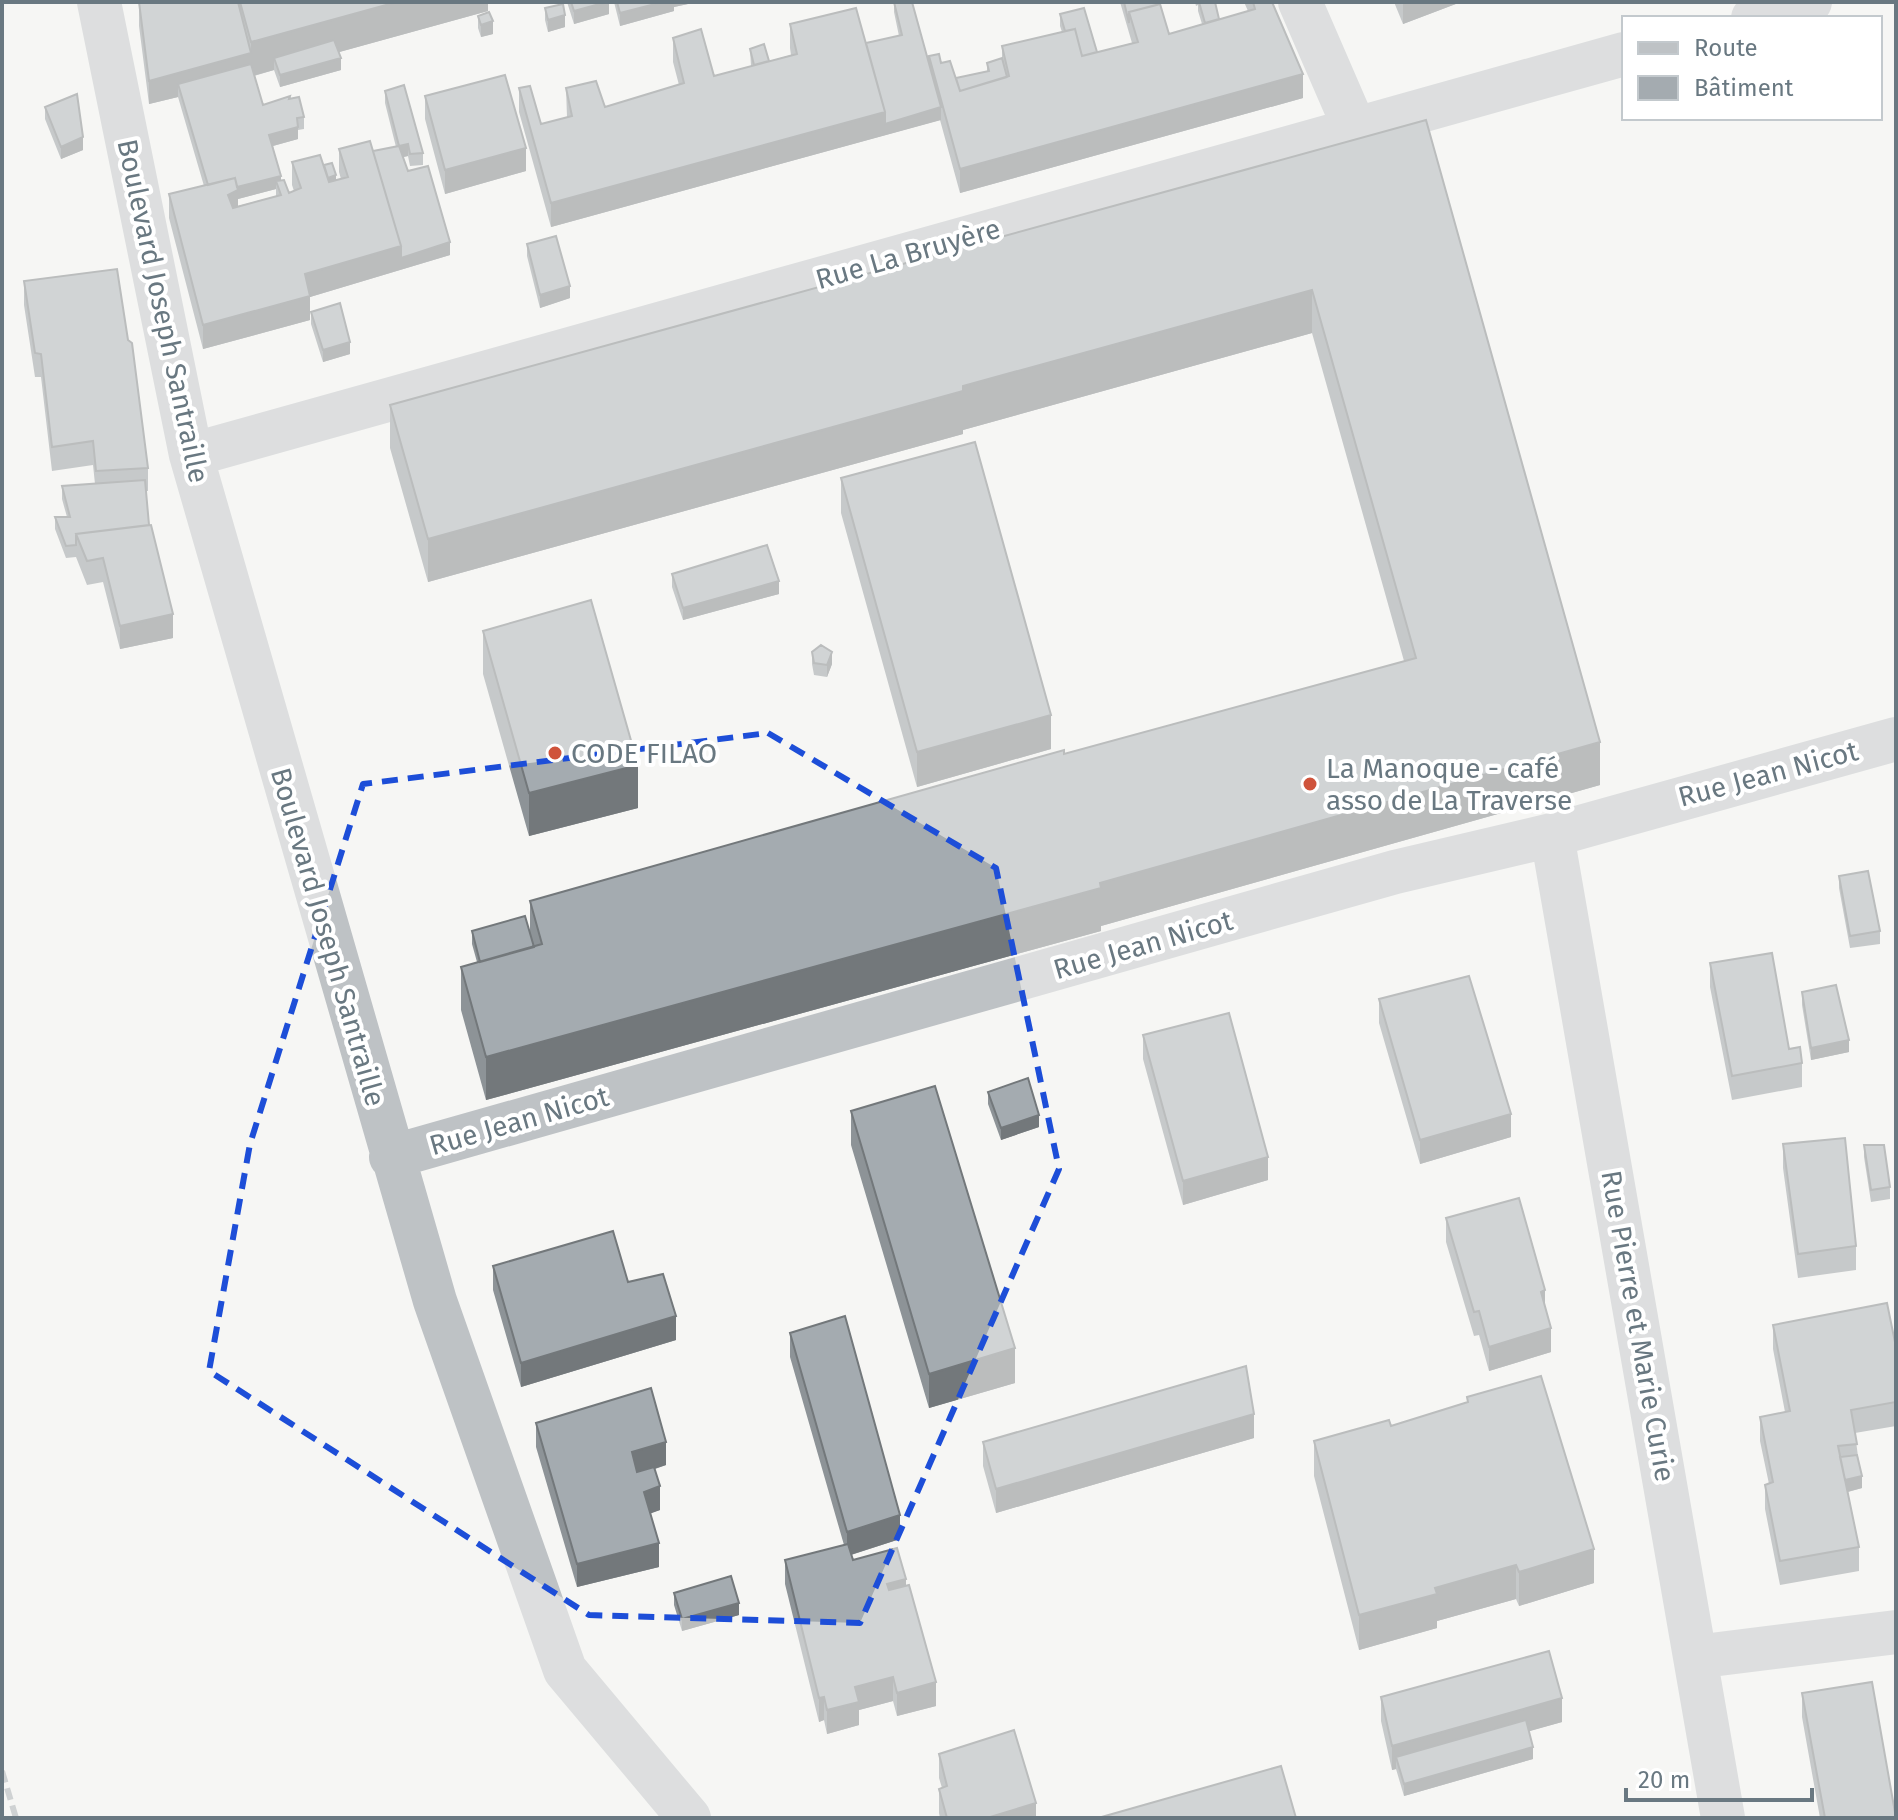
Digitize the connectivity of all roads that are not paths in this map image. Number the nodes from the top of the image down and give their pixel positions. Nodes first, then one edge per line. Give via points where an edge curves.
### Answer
1 (99, 2) edge
2 (1300, 2) edge
3 (1810, 2) edge
4 (1760, 16) edge
5 (1622, 55) edge
6 (1355, 129) junction
7 (191, 455) junction
8 (1896, 739) edge
9 (1552, 835) junction
10 (391, 1157) junction
11 (1896, 1632) edge
12 (1695, 1657) junction
13 (689, 1818) edge
14 (1723, 1818) edge

1 - 7 street, Boulevard Joseph Santraille
2 - 6 street
3 - 4 street
5 - 6 street, Rue La Bruyère
6 - 7 street, Rue La Bruyère
7 - 10 street, Boulevard Joseph Santraille
8 - 9 street, Rue Jean Nicot
9 - 10 street, Rue Jean Nicot via 1395,872
9 - 12 street, Rue Pierre et Marie Curie
10 - 13 street, Boulevard Joseph Santraille via 435,1301 565,1670
11 - 12 street
12 - 14 street, Rue Pierre et Marie Curie

